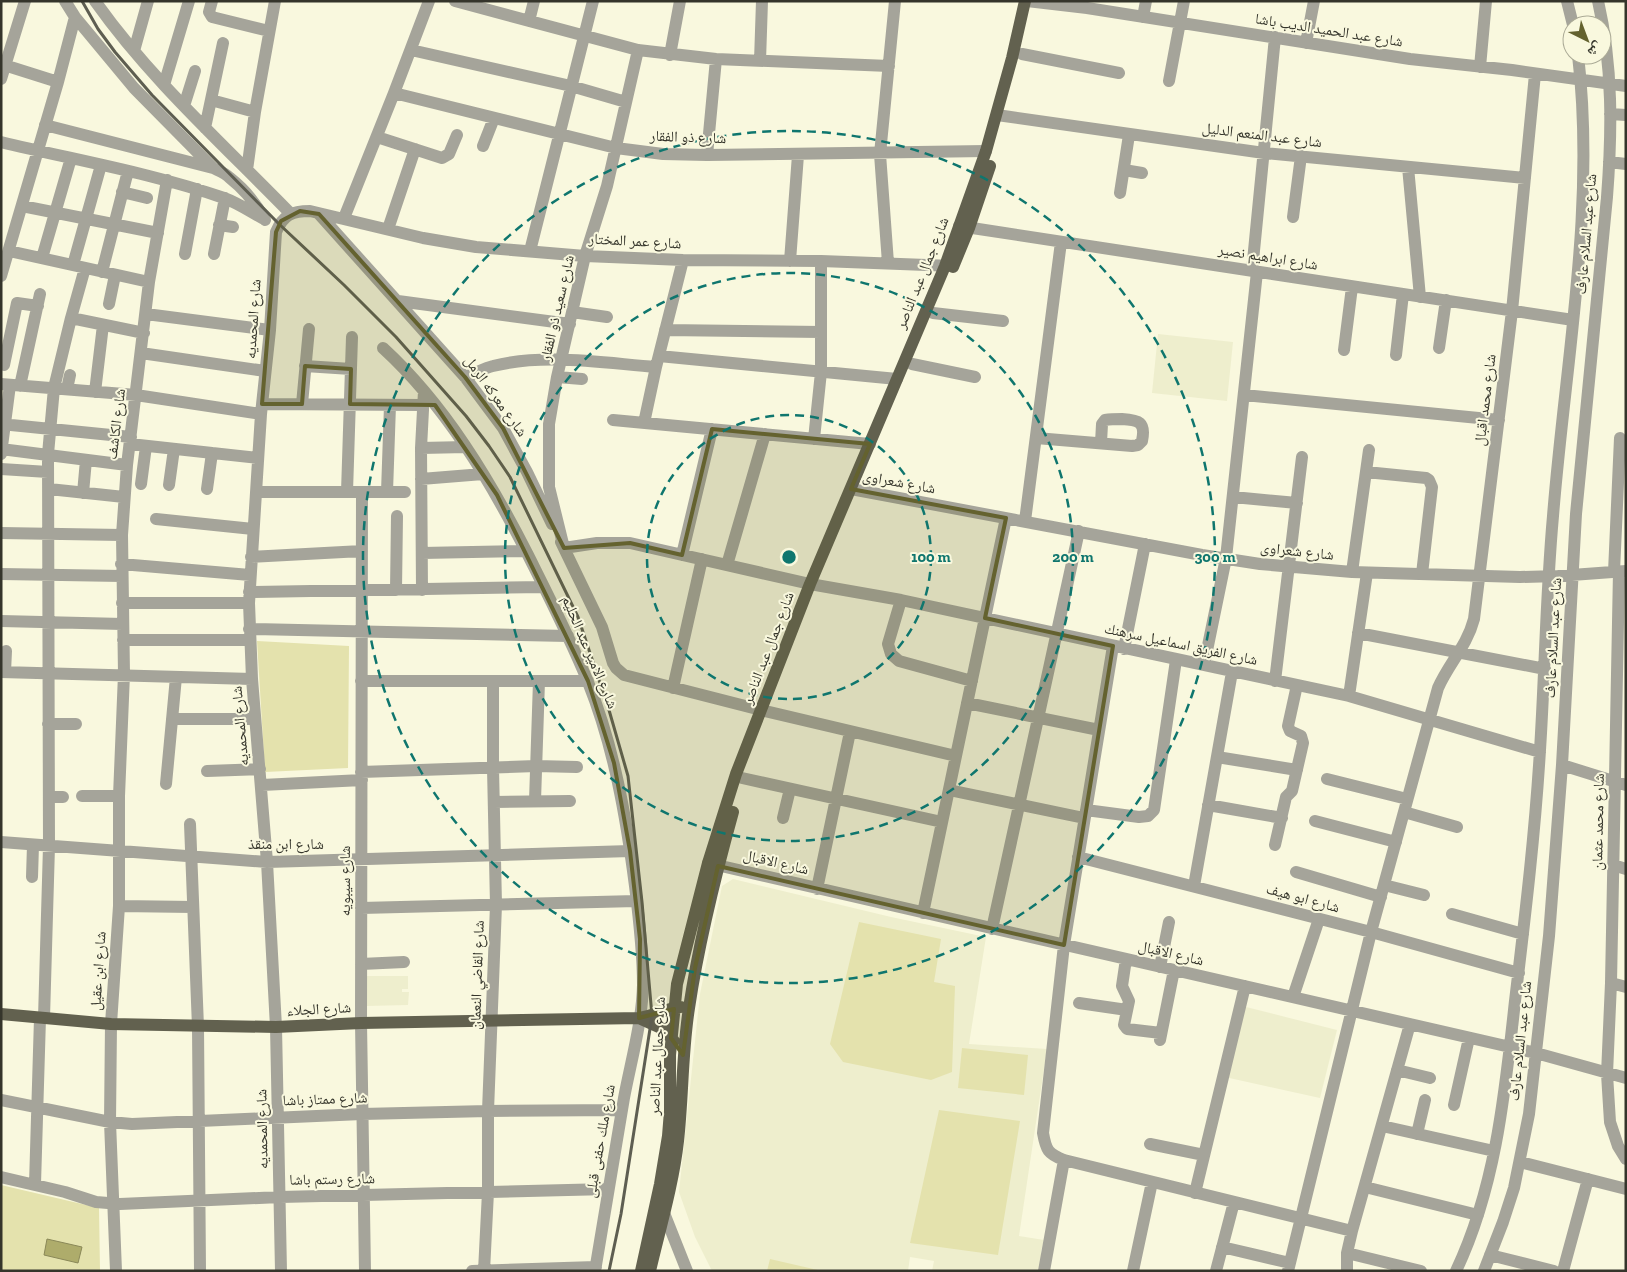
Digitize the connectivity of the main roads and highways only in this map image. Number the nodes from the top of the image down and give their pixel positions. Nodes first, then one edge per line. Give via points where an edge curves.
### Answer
1 (1026, 1) edge
2 (1032, 2) edge
3 (1002, 116) junction
4 (964, 227) junction
5 (949, 266) junction
6 (854, 490) junction
7 (763, 711) junction
8 (713, 864) junction
9 (674, 1007) junction
10 (689, 1008) junction
11 (1, 1014) edge
12 (639, 1018) junction
13 (671, 1038) junction
14 (683, 1055) junction
15 (641, 1271) edge
16 (650, 1271) edge

1 - 3 main road, شارع جمال عبد الناصر
2 - 3 main road, شارع جمال عبد الناصر via 1022,54
3 - 4 main road, شارع جمال عبد الناصر
3 - 4 main road, شارع جمال عبد الناصر via 986,152
4 - 5 main road, شارع جمال عبد الناصر
5 - 6 main road, شارع جمال عبد الناصر via 897,380
5 - 6 main road, شارع جمال عبد الناصر via 912,364
6 - 7 main road, شارع جمال عبد الناصر
7 - 8 main road, شارع جمال عبد الناصر
7 - 8 main road, شارع جمال عبد الناصر via 736,774
8 - 9 main road, شارع جمال عبد الناصر via 677,984
8 - 10 main road, شارع جمال عبد الناصر
9 - 10 main road
9 - 12 main road, شارع الجلاء
9 - 13 main road, شارع جمال عبد الناصر
10 - 14 main road, شارع جمال عبد الناصر
11 - 12 main road, شارع الجلاء via 111,1024 276,1027
12 - 13 main road, شارع الجلاء via 660,1028
13 - 14 main road, شارع الجلاء
13 - 15 main road, شارع جمال عبد الناصر via 668,1136
14 - 16 main road, شارع جمال عبد الناصر via 674,1166

